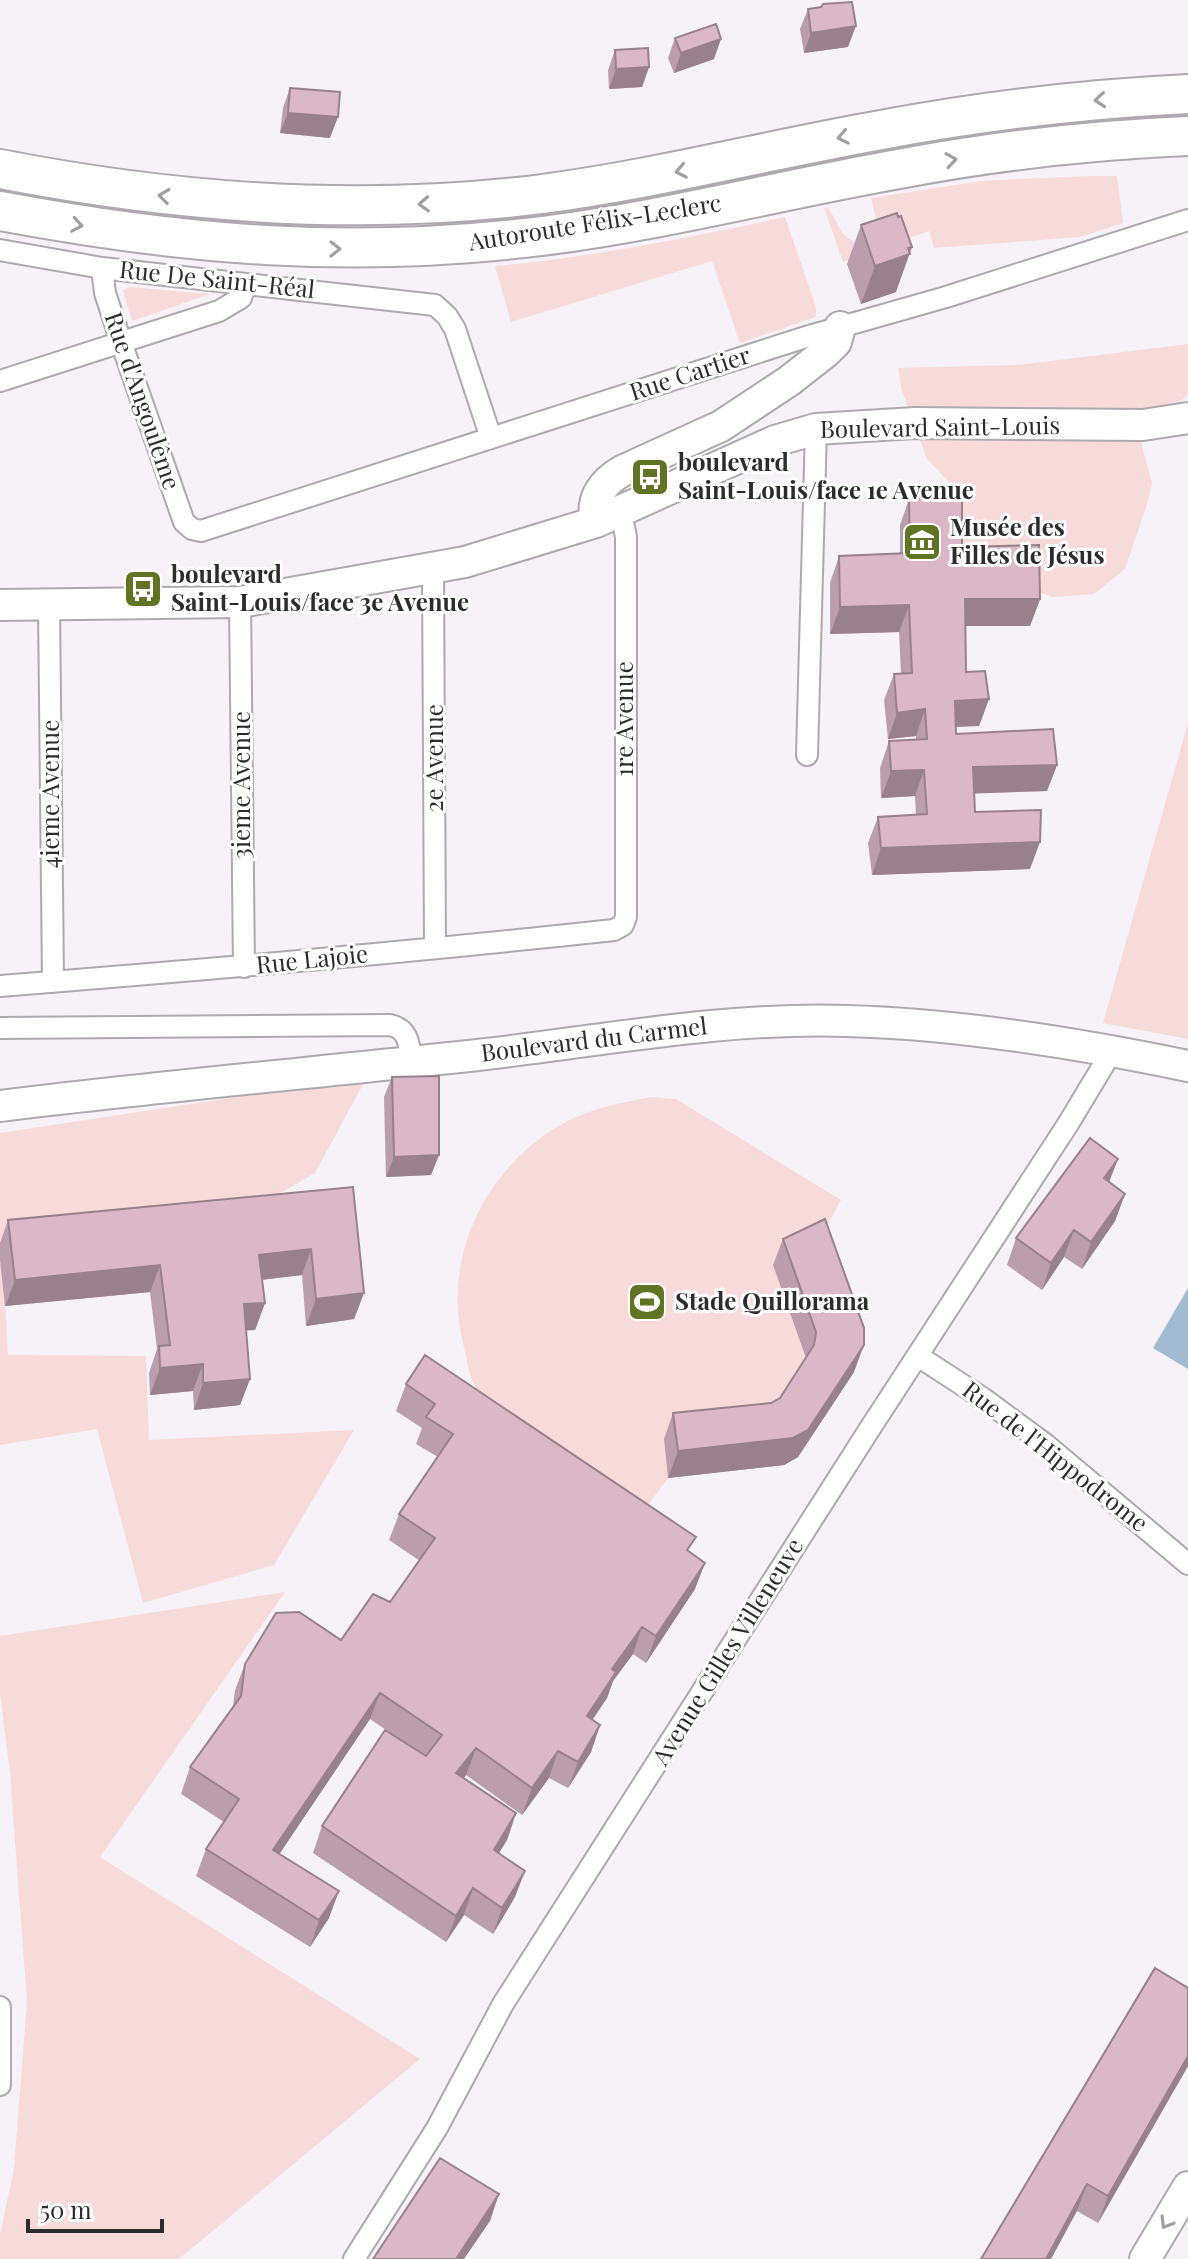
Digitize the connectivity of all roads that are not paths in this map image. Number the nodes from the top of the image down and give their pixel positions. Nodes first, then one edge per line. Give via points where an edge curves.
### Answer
1 (1188, 94) edge
2 (1188, 136) edge
3 (1092, 142) junction
4 (1188, 152) edge
5 (0, 169) edge
6 (0, 211) edge
7 (1188, 220) edge
8 (0, 250) edge
9 (102, 268) junction
10 (245, 285) junction
11 (840, 327) junction
12 (121, 342) junction
13 (0, 381) edge
14 (1188, 418) edge
15 (816, 429) junction
16 (491, 438) junction
17 (609, 517) junction
18 (193, 529) joint
19 (433, 569) junction
20 (240, 602) junction
21 (0, 605) edge
22 (49, 605) junction
23 (807, 755) dead end
24 (623, 925) joint
25 (435, 948) junction
26 (244, 967) junction
27 (53, 982) junction
28 (0, 986) edge
29 (0, 1028) edge
30 (1112, 1051) junction
31 (412, 1062) junction
32 (1188, 1066) edge
33 (0, 1106) edge
34 (918, 1356) junction
35 (1188, 1564) edge
36 (0, 2007) edge
37 (0, 2085) edge
38 (1188, 2187) edge
39 (354, 2259) edge
40 (1145, 2259) edge

1 -> 5 highway, Autoroute Félix-Leclerc via 975,114 564,191 456,202 273,205 108,189
2 - 3 highway, Autoroute Félix-Leclerc
3 - 4 highway
6 -> 3 highway, Autoroute Félix-Leclerc via 202,242 373,248 494,241 577,231 962,158
7 - 11 street, Rue Cartier
8 - 9 street, Rue De Saint-Réal
9 - 10 street, Rue De Saint-Réal
9 - 12 street, Rue d'Angoulême
10 - 12 street via 241,298 228,306
10 - 16 street, Rue De Saint-Réal via 435,305 455,329
11 - 16 street, Rue Cartier
11 - 17 street via 826,352 745,411 609,479 595,502
12 - 13 street
12 - 18 street, Rue d'Angoulême via 184,522
14 - 15 street, Boulevard Saint-Louis via 1143,425 915,423
15 - 17 street, Boulevard Saint-Louis via 775,441
15 - 23 street
16 - 18 street, Rue Cartier
17 - 19 street, Boulevard Saint-Louis
17 - 24 street, 1re Avenue via 626,537
19 - 20 street, Boulevard Saint-Louis
19 - 25 street, 2e Avenue
20 - 22 street, Boulevard Saint-Louis
20 - 26 street, 3ieme Avenue
21 - 22 street, Boulevard Saint-Louis
22 - 27 street, 4ieme Avenue
24 - 25 street, Rue Lajoie
25 - 26 street, Rue Lajoie
26 - 27 street, Rue Lajoie
27 - 28 street, Rue Lajoie
29 - 31 street via 390,1025 406,1035
30 - 31 street, Boulevard du Carmel via 875,1022 759,1021
30 - 32 street, Boulevard du Carmel
30 - 34 street, Avenue Gilles Villeneuve
31 - 33 street, Boulevard du Carmel
34 - 35 street, Rue de l'Hippodrome via 1045,1444
34 - 39 street, Avenue Gilles Villeneuve via 503,2004 437,2128
36 - 37 street
38 -> 40 street

